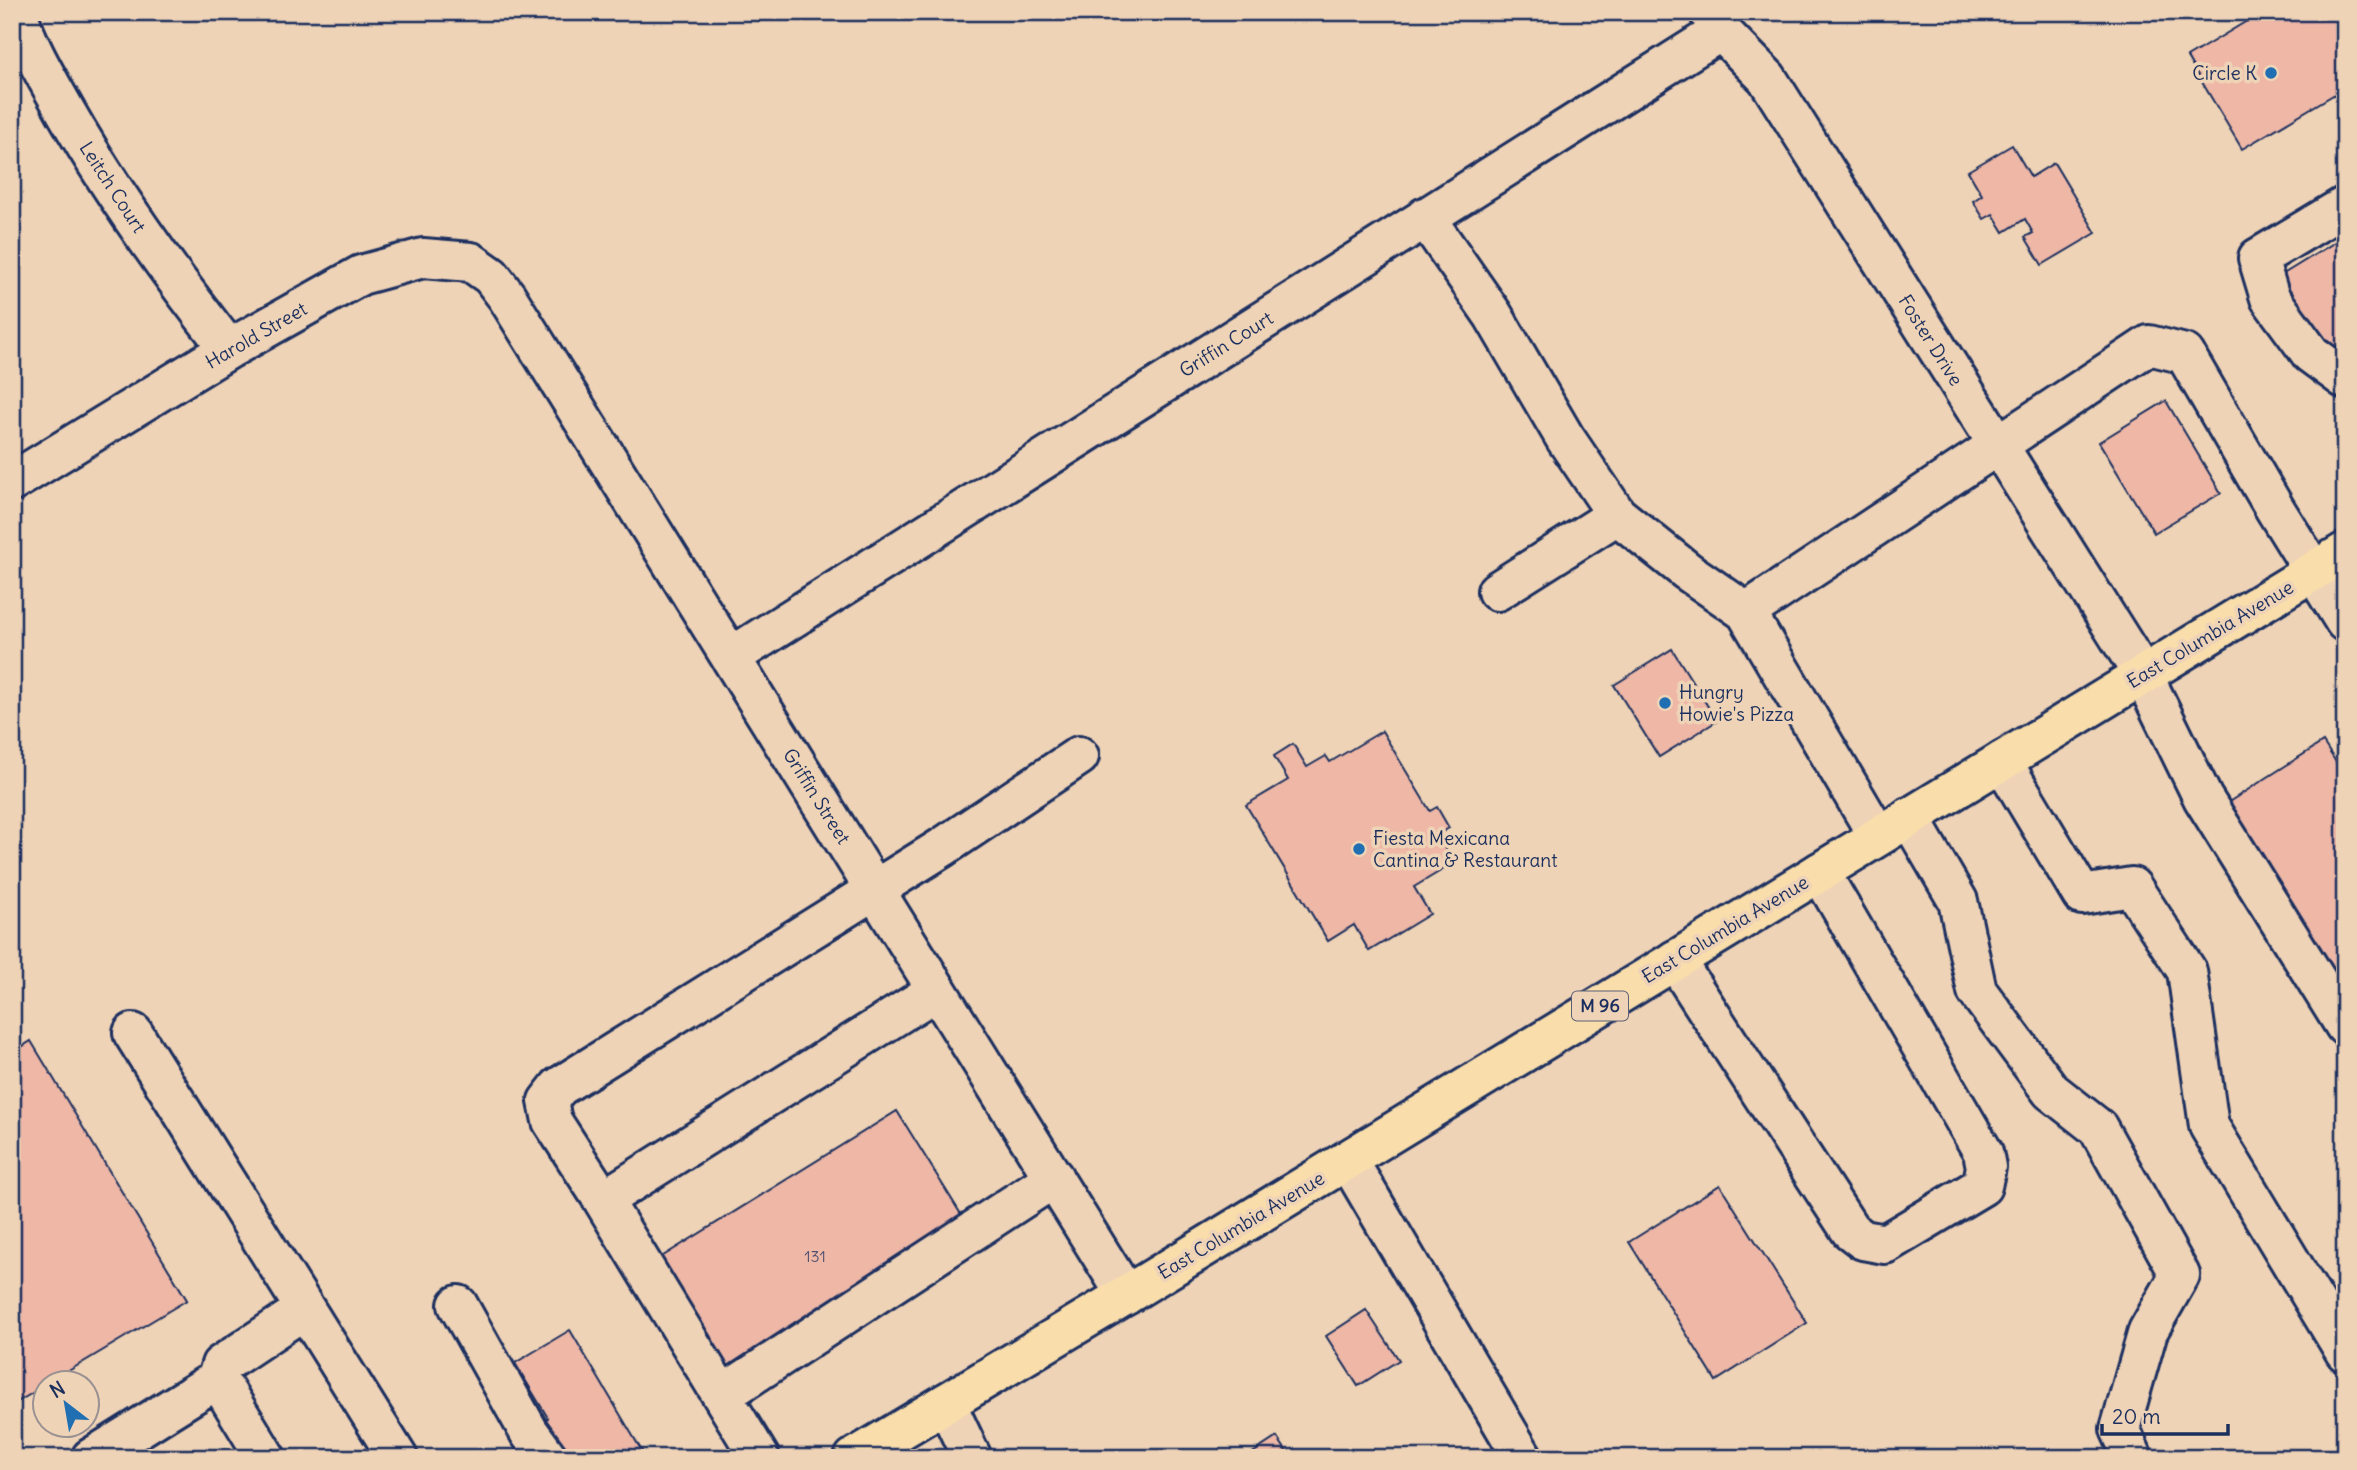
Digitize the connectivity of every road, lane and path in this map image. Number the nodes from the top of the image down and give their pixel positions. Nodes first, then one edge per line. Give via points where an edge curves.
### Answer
1 (17, 12) edge
2 (1715, 22) edge
3 (2345, 206) edge
4 (1425, 218) junction
5 (507, 297) joint
6 (229, 349) junction
7 (2345, 379) edge
8 (1996, 445) junction
9 (12, 482) edge
10 (1617, 515) junction
11 (2329, 562) edge
12 (1497, 590) dead end
13 (1746, 612) junction
14 (2345, 622) edge
15 (731, 657) junction
16 (2143, 675) junction
17 (1079, 756) dead end
18 (2002, 761) junction
19 (1894, 827) junction
20 (1820, 872) junction
21 (875, 889) junction
22 (1675, 960) junction
23 (937, 989) junction
24 (2345, 1026) edge
25 (133, 1032) dead end
26 (1348, 1160) junction
27 (1054, 1178) junction
28 (603, 1200) junction
29 (1126, 1295) junction
30 (458, 1306) dead end
31 (305, 1309) junction
32 (2345, 1352) edge
33 (215, 1384) junction
34 (722, 1395) junction
35 (946, 1403) junction
36 (91, 1458) edge
37 (266, 1458) edge
38 (398, 1458) edge
39 (548, 1458) edge
40 (760, 1458) edge
41 (854, 1458) edge
42 (972, 1458) edge
43 (1523, 1458) edge
44 (2133, 1458) edge

1 - 6 street, Leitch Court via 27,43 87,149 172,276
2 - 4 street, Griffin Court
2 - 8 street, Foster Drive via 1767,78
3 - 7 street via 2258,258 2270,299 2311,354
4 - 10 street via 1493,315 1564,438
4 - 15 street, Griffin Court
5 - 6 street, Harold Street via 491,276 471,262 423,258 361,275
5 - 15 street, Griffin Street
6 - 9 street, Harold Street
8 - 11 street via 2149,345 2185,355
8 - 13 street
8 - 16 street, Foster Drive
10 - 12 street
10 - 13 street
11 - 14 street
11 - 16 main road, East Columbia Avenue / M 96
13 - 19 street
15 - 21 street, Griffin Street
16 - 18 main road, East Columbia Avenue / M 96
16 - 24 street, Foster Drive via 2203,798
17 - 21 street
18 - 19 main road, East Columbia Avenue / M 96
18 - 32 street via 2082,895 2132,887 2187,971 2209,1126
19 - 20 main road, East Columbia Avenue / M 96
19 - 44 street via 1958,901 1978,991 2052,1091 2098,1128 2180,1275 2148,1331 2120,1429
20 - 22 main road, East Columbia Avenue / M 96
20 - 22 street via 1983,1152 1982,1186 1885,1244 1863,1240 1850,1230
21 - 23 street, Griffin Street
21 - 28 street via 559,1087 548,1101 552,1121
22 - 26 main road, East Columbia Avenue / M 96
23 - 27 street, Griffin Street
23 - 28 street
25 - 31 street
26 - 29 main road, East Columbia Avenue / M 96
26 - 43 street
27 - 29 street, Griffin Street
27 - 34 street
28 - 34 street
29 - 35 main road, East Columbia Avenue / M 96
30 - 39 street
31 - 33 street via 221,1365
31 - 38 street
33 - 36 street
33 - 37 street via 224,1389
34 - 40 street
35 - 41 main road, East Columbia Avenue / M 96
35 - 42 street

